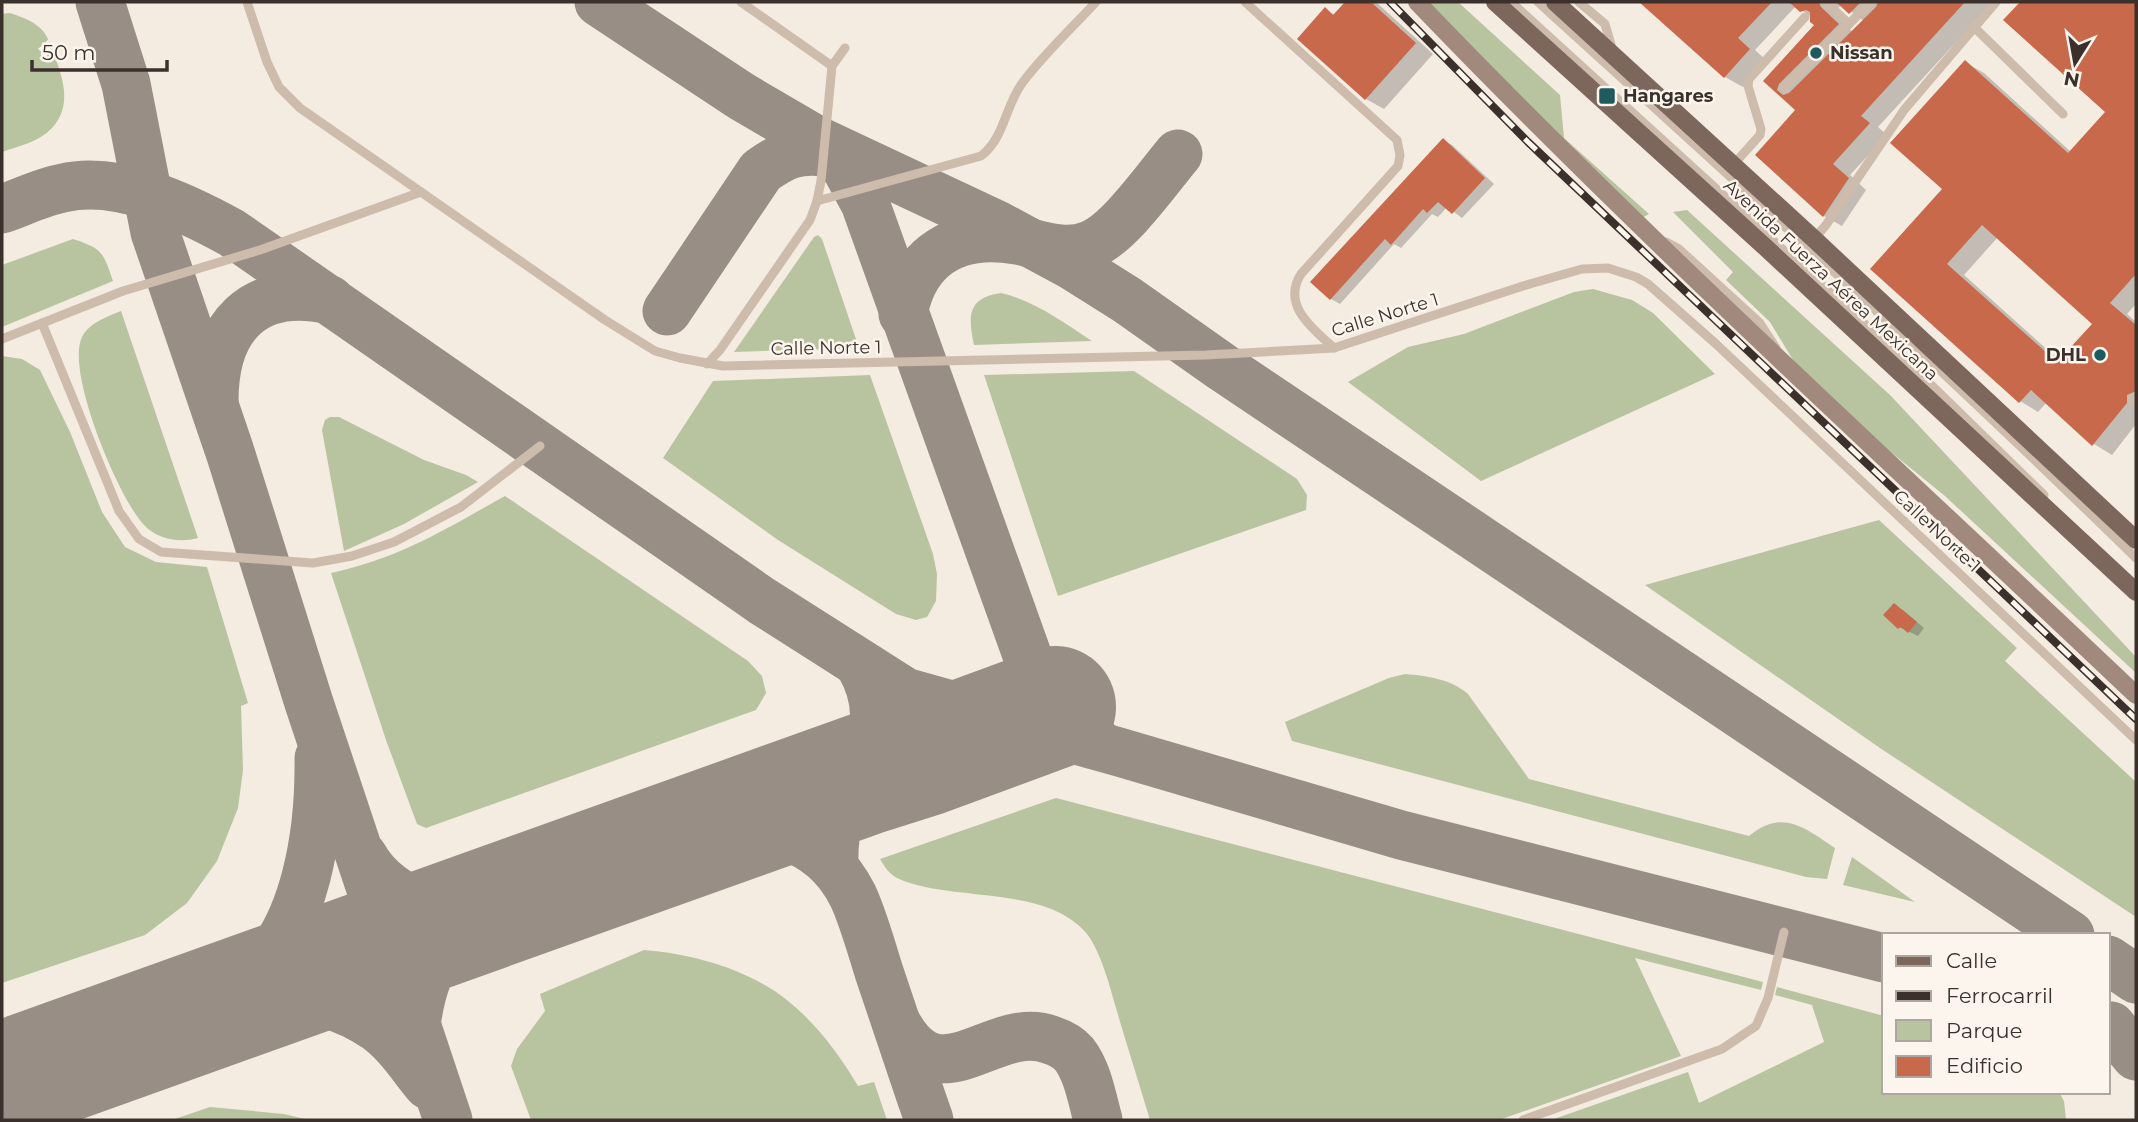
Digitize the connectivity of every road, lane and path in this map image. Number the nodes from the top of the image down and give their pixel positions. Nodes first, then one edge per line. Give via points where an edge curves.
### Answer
1 (247, 2) edge
2 (741, 2) edge
3 (1096, 2) edge
4 (1245, 2) edge
5 (1417, 2) edge
6 (1495, 2) edge
7 (1511, 2) edge
8 (1538, 2) edge
9 (1555, 2) edge
10 (1579, 2) edge
11 (1826, 2) edge
12 (1871, 2) edge
13 (1996, 2) edge
14 (1805, 17) dead end
15 (1849, 24) junction
16 (1974, 27) junction
17 (845, 48) dead end
18 (1615, 57) junction
19 (832, 66) junction
20 (1784, 88) dead end
21 (2063, 114) dead end
22 (1733, 165) junction
23 (421, 192) junction
24 (817, 201) junction
25 (1814, 239) junction
26 (42, 323) junction
27 (2, 339) edge
28 (1334, 348) junction
29 (707, 364) junction
30 (540, 446) dead end
31 (2076, 536) junction
32 (2136, 540) edge
33 (2136, 558) edge
34 (2136, 582) edge
35 (2136, 592) edge
36 (2136, 605) edge
37 (2136, 695) edge
38 (2136, 740) edge
39 (1784, 932) dead end
40 (1523, 1120) edge

1 - 23 lane, Calle Norte 1 via 279,87 300,108
2 - 19 lane
3 - 24 lane via 1022,83 997,139 981,156
4 - 28 lane via 1392,134 1400,149 1398,166 1295,286 1298,309
5 - 37 street via 1644,231
6 - 31 main road, Avenida Fuerza Aérea Mexicana
7 - 34 lane via 1922,376
8 - 33 lane via 1840,276
9 - 18 main road, Avenida Fuerza Aérea Mexicana
10 - 18 lane via 1605,24
11 - 15 lane
12 - 15 lane
13 - 16 lane
14 - 22 lane via 1749,79 1760,135
15 - 20 lane
16 - 21 lane
16 - 25 lane via 1904,110
17 - 19 lane
18 - 22 main road, Avenida Fuerza Aérea Mexicana
19 - 24 lane
22 - 25 main road, Avenida Fuerza Aérea Mexicana
23 - 26 lane via 260,250 123,291
23 - 29 lane, Calle Norte 1 via 655,351
24 - 29 lane via 810,220
25 - 32 main road, Avenida Fuerza Aérea Mexicana
26 - 27 lane
26 - 30 lane via 119,511 139,540 162,552 313,564 352,556 394,542 461,507
28 - 29 lane, Calle Norte 1 via 1152,357
28 - 38 lane, Calle Norte 1 via 1582,269 1608,268 1636,277 1715,343
31 - 35 main road, Avenida Fuerza Aérea Mexicana
31 - 36 main road
39 - 40 lane via 1768,998 1756,1026 1723,1049

